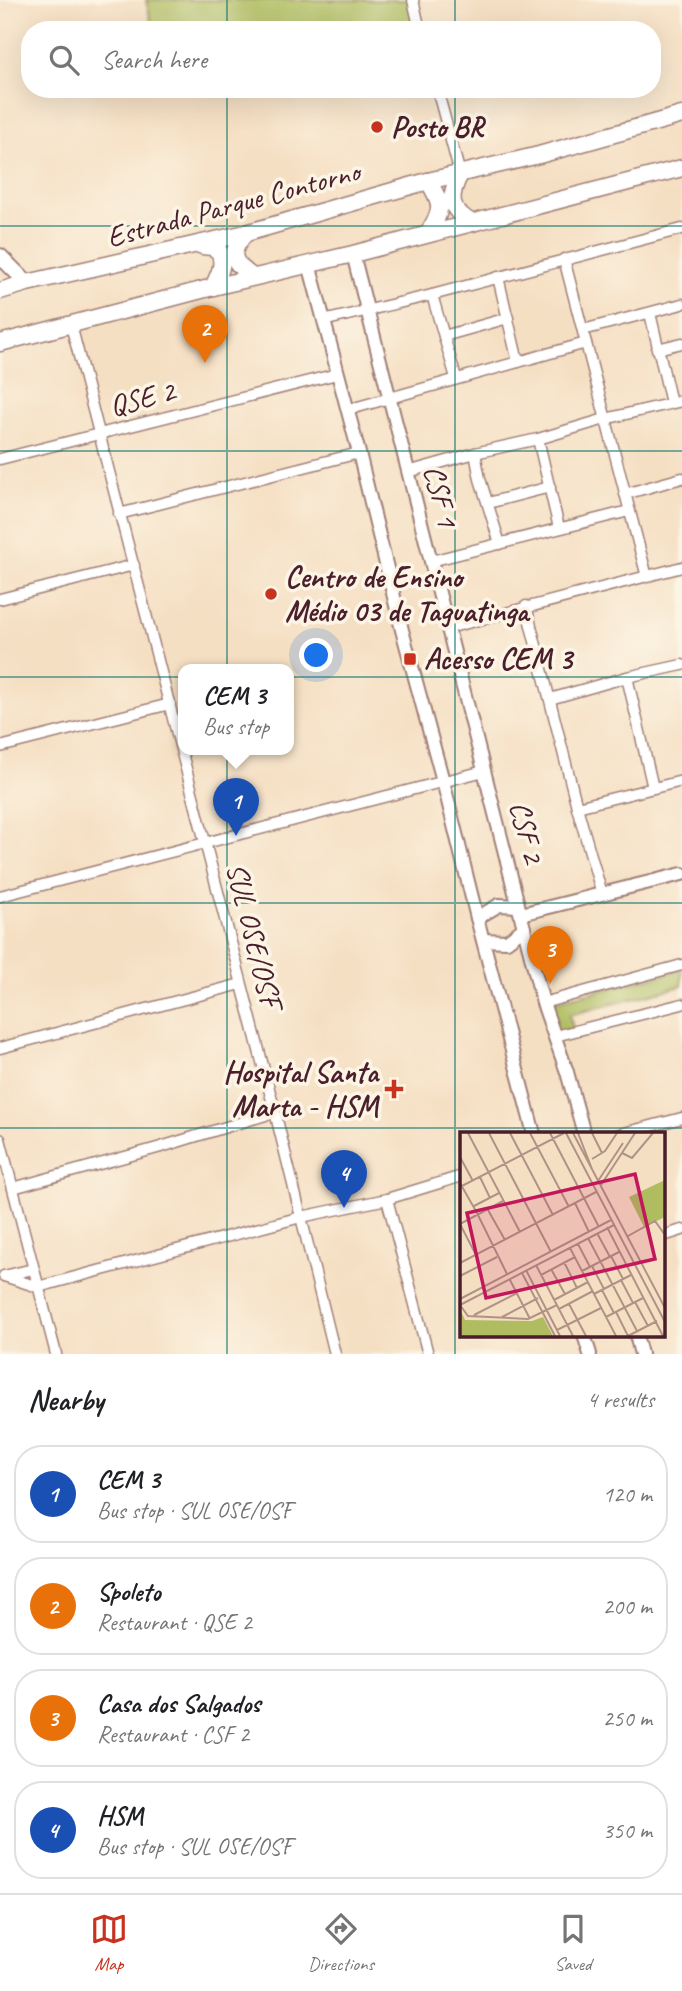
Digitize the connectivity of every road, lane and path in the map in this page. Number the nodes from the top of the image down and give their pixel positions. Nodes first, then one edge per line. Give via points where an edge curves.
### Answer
1 (413, 0) edge
2 (418, 21) edge
3 (439, 98) edge
4 (682, 115) edge
5 (682, 168) edge
6 (460, 174) junction
7 (428, 181) junction
8 (472, 223) junction
9 (682, 229) edge
10 (246, 233) junction
11 (427, 234) junction
12 (197, 245) junction
13 (353, 254) junction
14 (0, 256) edge
15 (564, 258) junction
16 (309, 264) junction
17 (253, 277) junction
18 (498, 277) junction
19 (27, 283) junction
20 (213, 287) junction
21 (0, 291) edge
22 (432, 295) junction
23 (682, 304) edge
24 (367, 311) junction
25 (650, 313) junction
26 (508, 318) junction
27 (323, 321) junction
28 (71, 325) junction
29 (583, 330) junction
30 (444, 336) junction
31 (0, 343) edge
32 (586, 343) junction
33 (682, 344) edge
34 (657, 349) junction
35 (518, 362) junction
36 (337, 374) junction
37 (456, 378) junction
38 (389, 397) junction
39 (682, 401) edge
40 (671, 403) junction
41 (347, 410) junction
42 (605, 419) junction
43 (100, 434) junction
44 (538, 439) junction
45 (359, 453) junction
46 (475, 453) junction
47 (0, 459) edge
48 (408, 472) junction
49 (682, 478) edge
50 (550, 487) junction
51 (625, 494) junction
52 (488, 503) junction
53 (629, 511) junction
54 (119, 514) junction
55 (559, 528) junction
56 (500, 544) junction
57 (431, 561) junction
58 (134, 565) junction
59 (682, 567) edge
60 (647, 577) junction
61 (0, 599) edge
62 (526, 606) junction
63 (448, 628) junction
64 (682, 665) edge
65 (627, 677) junction
66 (550, 699) junction
67 (170, 704) junction
68 (178, 736) edge
69 (0, 747) edge
70 (183, 755) edge
71 (484, 771) junction
72 (443, 781) junction
73 (682, 781) edge
74 (653, 788) junction
75 (577, 807) junction
76 (205, 844) junction
77 (682, 874) edge
78 (602, 894) junction
79 (0, 896) edge
80 (520, 910) junction
81 (477, 918) junction
82 (524, 928) junction
83 (483, 940) junction
84 (682, 965) edge
85 (241, 984) junction
86 (543, 1003) junction
87 (682, 1004) edge
88 (555, 1036) junction
89 (0, 1048) edge
90 (275, 1112) junction
91 (682, 1118) edge
92 (534, 1132) edge
93 (584, 1132) edge
94 (624, 1132) edge
95 (0, 1139) edge
96 (460, 1176) edge
97 (13, 1188) junction
98 (387, 1199) junction
99 (301, 1217) junction
100 (682, 1230) edge
101 (664, 1236) edge
102 (33, 1269) junction
103 (2, 1277) edge
104 (38, 1287) junction
105 (584, 1336) edge
106 (636, 1336) edge
107 (56, 1354) edge
108 (335, 1354) edge
109 (428, 1354) edge
110 (590, 1354) edge
111 (641, 1354) edge

1 - 2 street
3 - 6 street
4 - 6 highway, Estrada Parque Contorno
5 - 8 highway
6 - 7 highway, Estrada Parque Contorno
6 - 8 highway via 452,189 454,207
7 - 10 highway, Estrada Parque Contorno
7 - 11 highway via 440,210
8 - 11 highway
9 - 15 street
10 - 12 highway, Estrada Parque Contorno
10 - 17 highway via 234,249 234,258
11 - 13 highway
12 - 19 highway, Estrada Parque Contorno
12 - 20 highway via 212,247 222,257
13 - 16 highway
13 - 24 street, CSF 1
14 - 19 main road
15 - 18 street
15 - 29 street
16 - 17 highway
16 - 27 street
17 - 20 highway
18 - 22 street
18 - 26 street
19 - 21 highway, Estrada Parque Contorno
20 - 28 highway
22 - 24 street
22 - 30 street
23 - 25 street
24 - 27 street
24 - 38 street, CSF 1
25 - 29 street
25 - 34 street
26 - 30 street
26 - 35 street
27 - 36 street
28 - 31 highway
28 - 43 street, SUL OSE/OSF
29 - 32 street
30 - 37 street
32 - 35 street
32 - 42 street
33 - 34 street
34 - 40 street
35 - 37 street
36 - 41 street
36 - 43 street, QSE 2
37 - 38 street
38 - 41 street
38 - 48 street, CSF 1
39 - 40 street
40 - 42 street
41 - 45 street
42 - 44 street
42 - 51 street
43 - 47 street, QSE 2
43 - 54 street, SUL OSE/OSF
44 - 46 street
44 - 50 street
45 - 54 street
45 - 72 street
46 - 48 street
46 - 52 street
48 - 57 street, CSF 1
49 - 51 street
50 - 52 street
50 - 55 street
51 - 53 street
52 - 56 street
53 - 55 street
53 - 60 street
54 - 58 street, SUL OSE/OSF
55 - 56 street
56 - 57 street
57 - 63 street, CSF 1
58 - 61 street
58 - 67 street, SUL OSE/OSF
59 - 60 street
60 - 62 street
62 - 63 street
62 - 66 street
63 - 71 street, CSF 1
64 - 65 street
65 - 66 street
65 - 74 street
66 - 75 street
67 - 68 street, SUL OSE/OSF
67 - 69 street
70 - 76 street, SUL OSE/OSF
71 - 72 street
71 - 80 street, CSF 2
72 - 76 street
72 - 81 street
73 - 74 street
74 - 75 street
75 - 78 street
76 - 79 street
76 - 85 street, SUL OSE/OSF
77 - 78 street
78 - 80 street
80 - 81 street via 499,905
80 - 82 street
81 - 83 street
82 - 83 street via 507,941
82 - 86 street
83 - 92 street
84 - 86 street
85 - 89 street
85 - 90 street, SUL OSE/OSF
86 - 88 street
87 - 88 street
88 - 93 street
90 - 97 street
90 - 99 street, SUL OSE/OSF
91 - 94 street
95 - 97 street
96 - 98 street
97 - 102 street
98 - 99 street
98 - 109 street
99 - 104 street
99 - 108 street, SUL OSE/OSF
100 - 101 street
102 - 103 street
102 - 104 street
103 - 104 street
104 - 107 street
105 - 110 street
106 - 111 street

